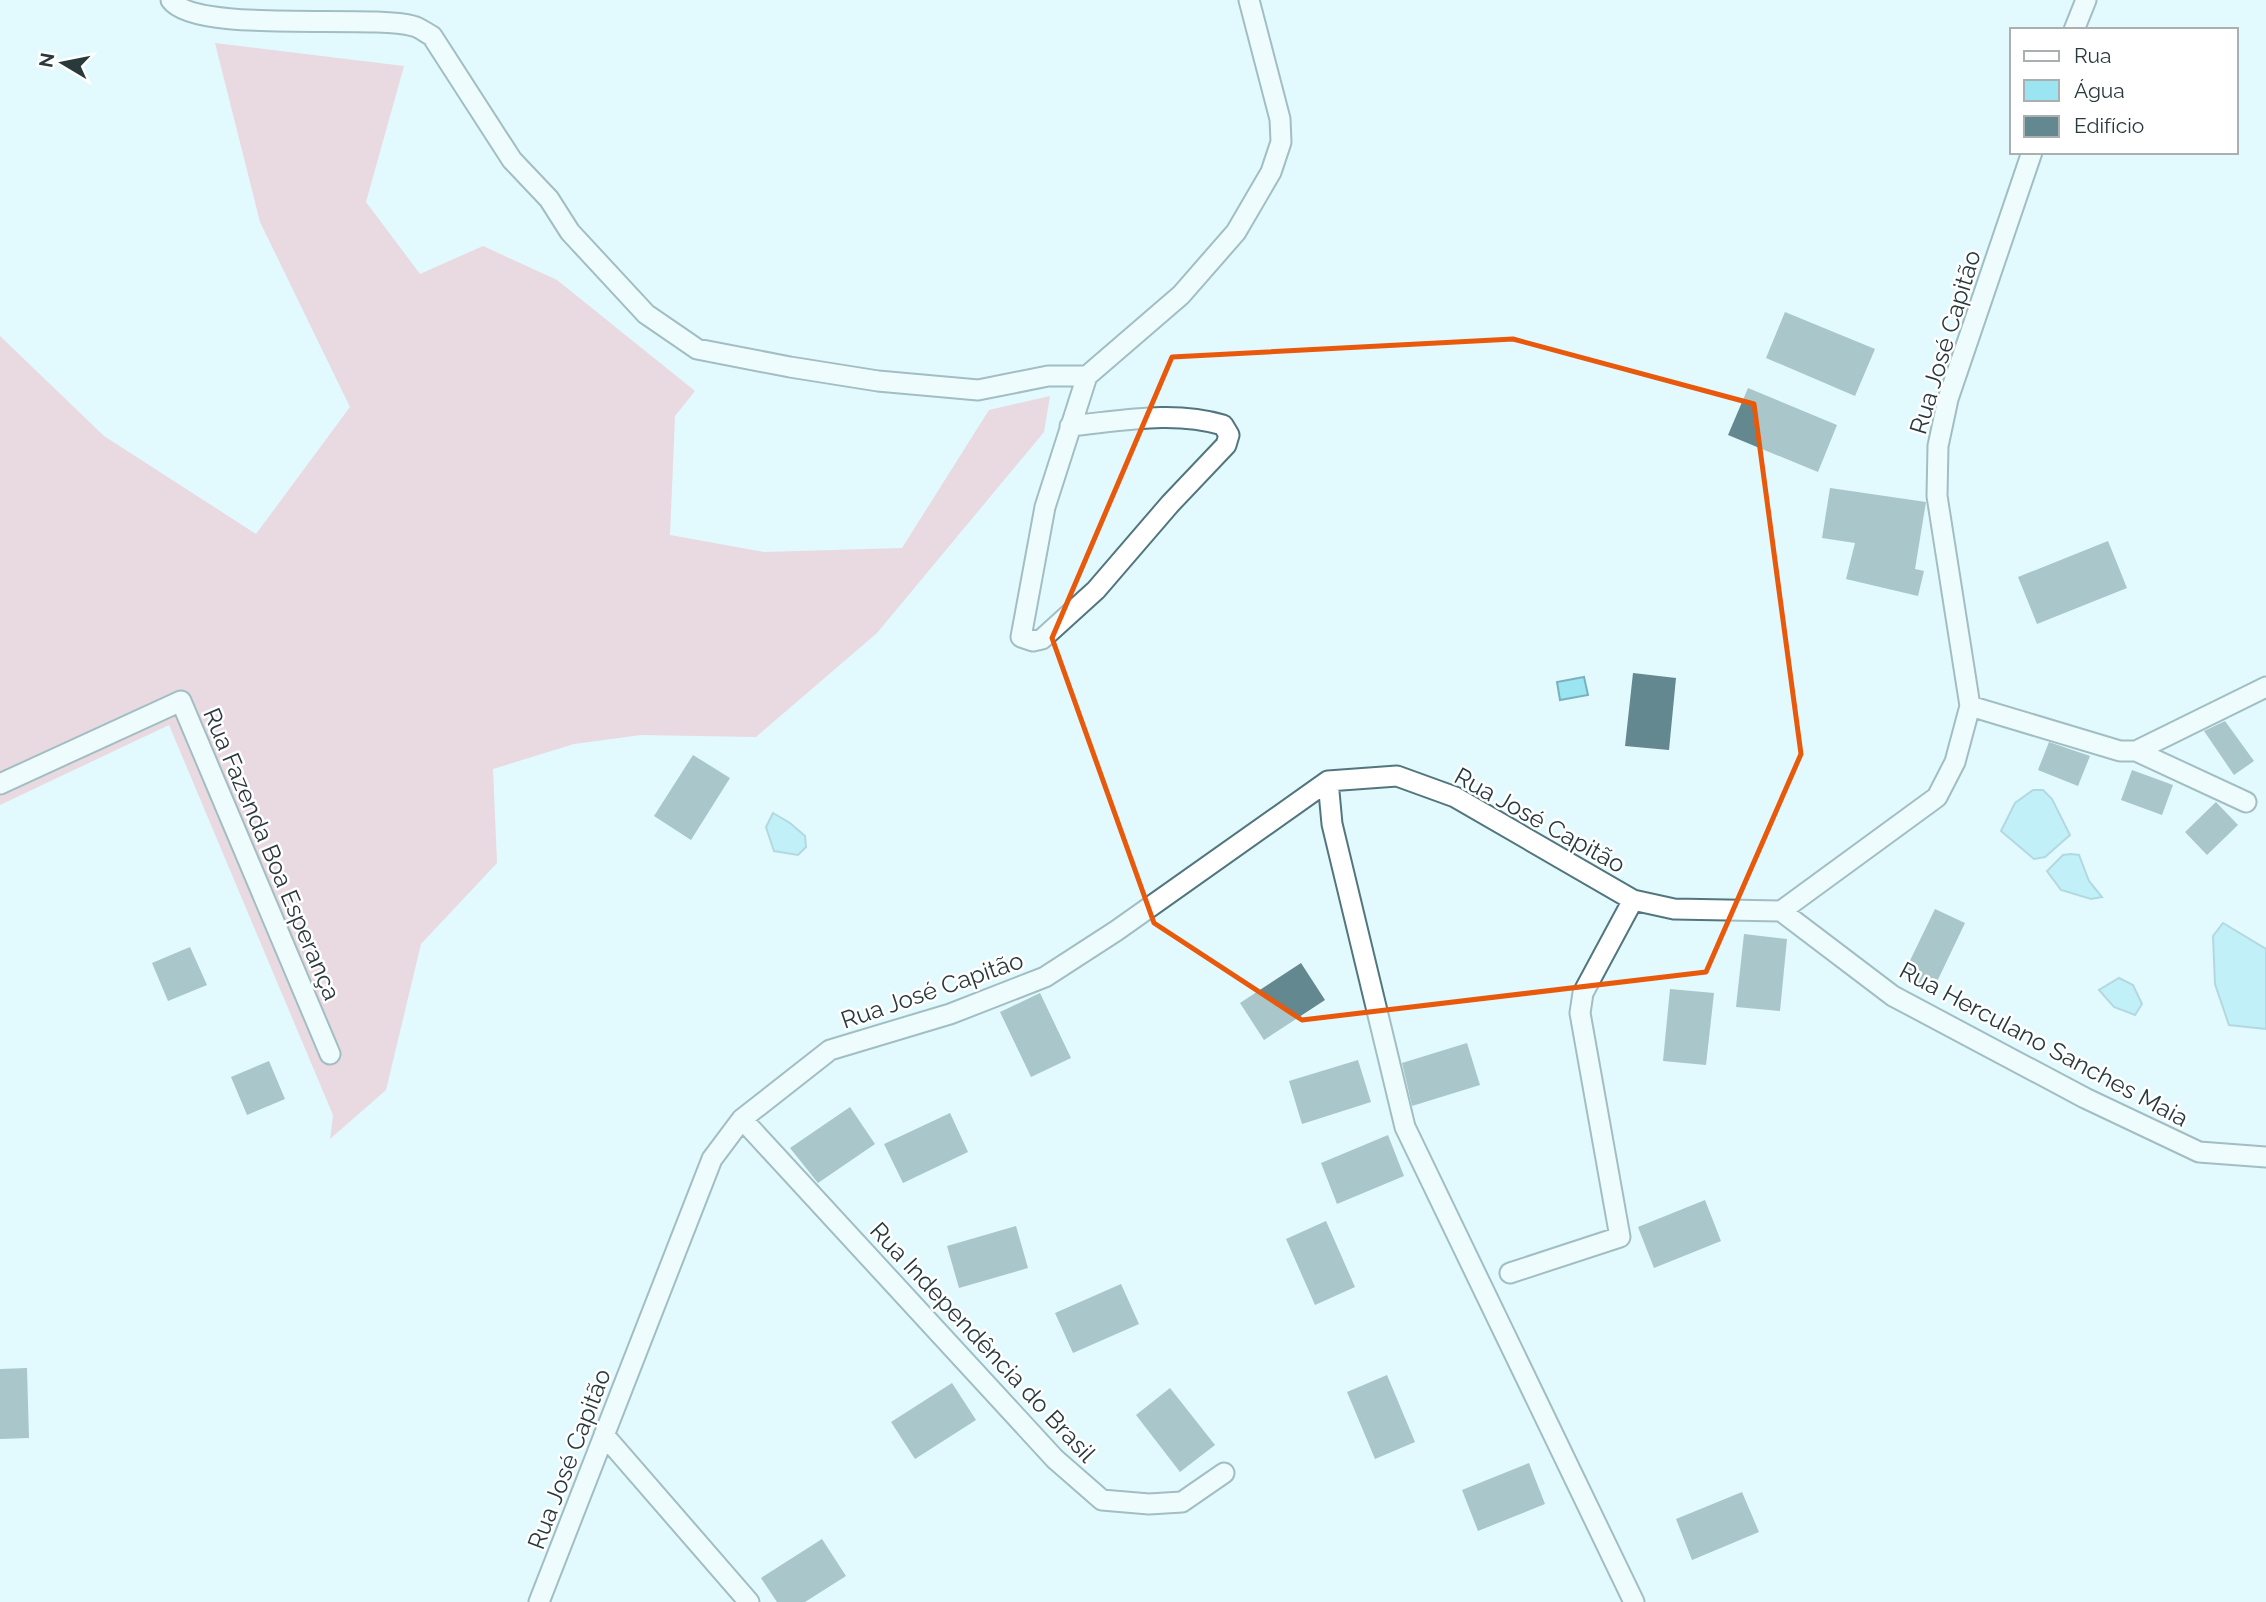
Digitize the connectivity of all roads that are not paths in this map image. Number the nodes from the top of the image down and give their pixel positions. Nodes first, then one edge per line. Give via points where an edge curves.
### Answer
1 (171, 0) edge
2 (1249, 0) edge
3 (2086, 0) edge
4 (2075, 28) edge
5 (2031, 154) edge
6 (1087, 376) junction
7 (1070, 426) junction
8 (2266, 687) edge
9 (1970, 706) junction
10 (2136, 751) junction
11 (1328, 780) junction
12 (0, 784) edge
13 (2246, 802) dead end
14 (1633, 900) junction
15 (1781, 911) junction
16 (330, 1054) dead end
17 (742, 1119) junction
18 (2266, 1157) edge
19 (1510, 1273) dead end
20 (604, 1435) junction
21 (1224, 1474) dead end
22 (539, 1602) edge
23 (748, 1602) edge
24 (1633, 1602) edge

1 - 6 street via 187,12 213,16 385,23 414,26 432,36 512,160 549,199 570,232 646,314 697,349 865,379 978,390 1048,376
2 - 6 street via 1280,119 1281,142 1271,172 1236,232 1181,295
3 - 4 street
5 - 9 street, Rua José Capitão via 1948,399 1938,446 1937,495
6 - 7 street
7 - 7 street via 1157,417 1202,419 1223,425 1229,435 1226,445 1096,590 1042,639 1033,641 1021,637 1045,507
8 - 10 street
9 - 10 street via 2120,751
9 - 15 street, Rua José Capitão via 1955,762 1937,797
10 - 13 street
11 - 14 street, Rua José Capitão via 1397,776 1455,797
11 - 17 street, Rua José Capitão via 1045,977 950,1014 830,1050
11 - 24 street via 1332,824 1405,1127
12 - 16 street, Rua Fazenda Boa Esperança via 181,701
14 - 15 street, Rua José Capitão via 1674,909
14 - 19 street via 1583,993 1580,1013 1620,1237
15 - 18 street, Rua Herculano Sanches Maia via 1893,996 2085,1098 2199,1152
17 - 20 street, Rua José Capitão via 712,1159
17 - 21 street, Rua Independência do Brasil via 1055,1459 1102,1500 1182,1502
20 - 22 street, Rua José Capitão
20 - 23 street

